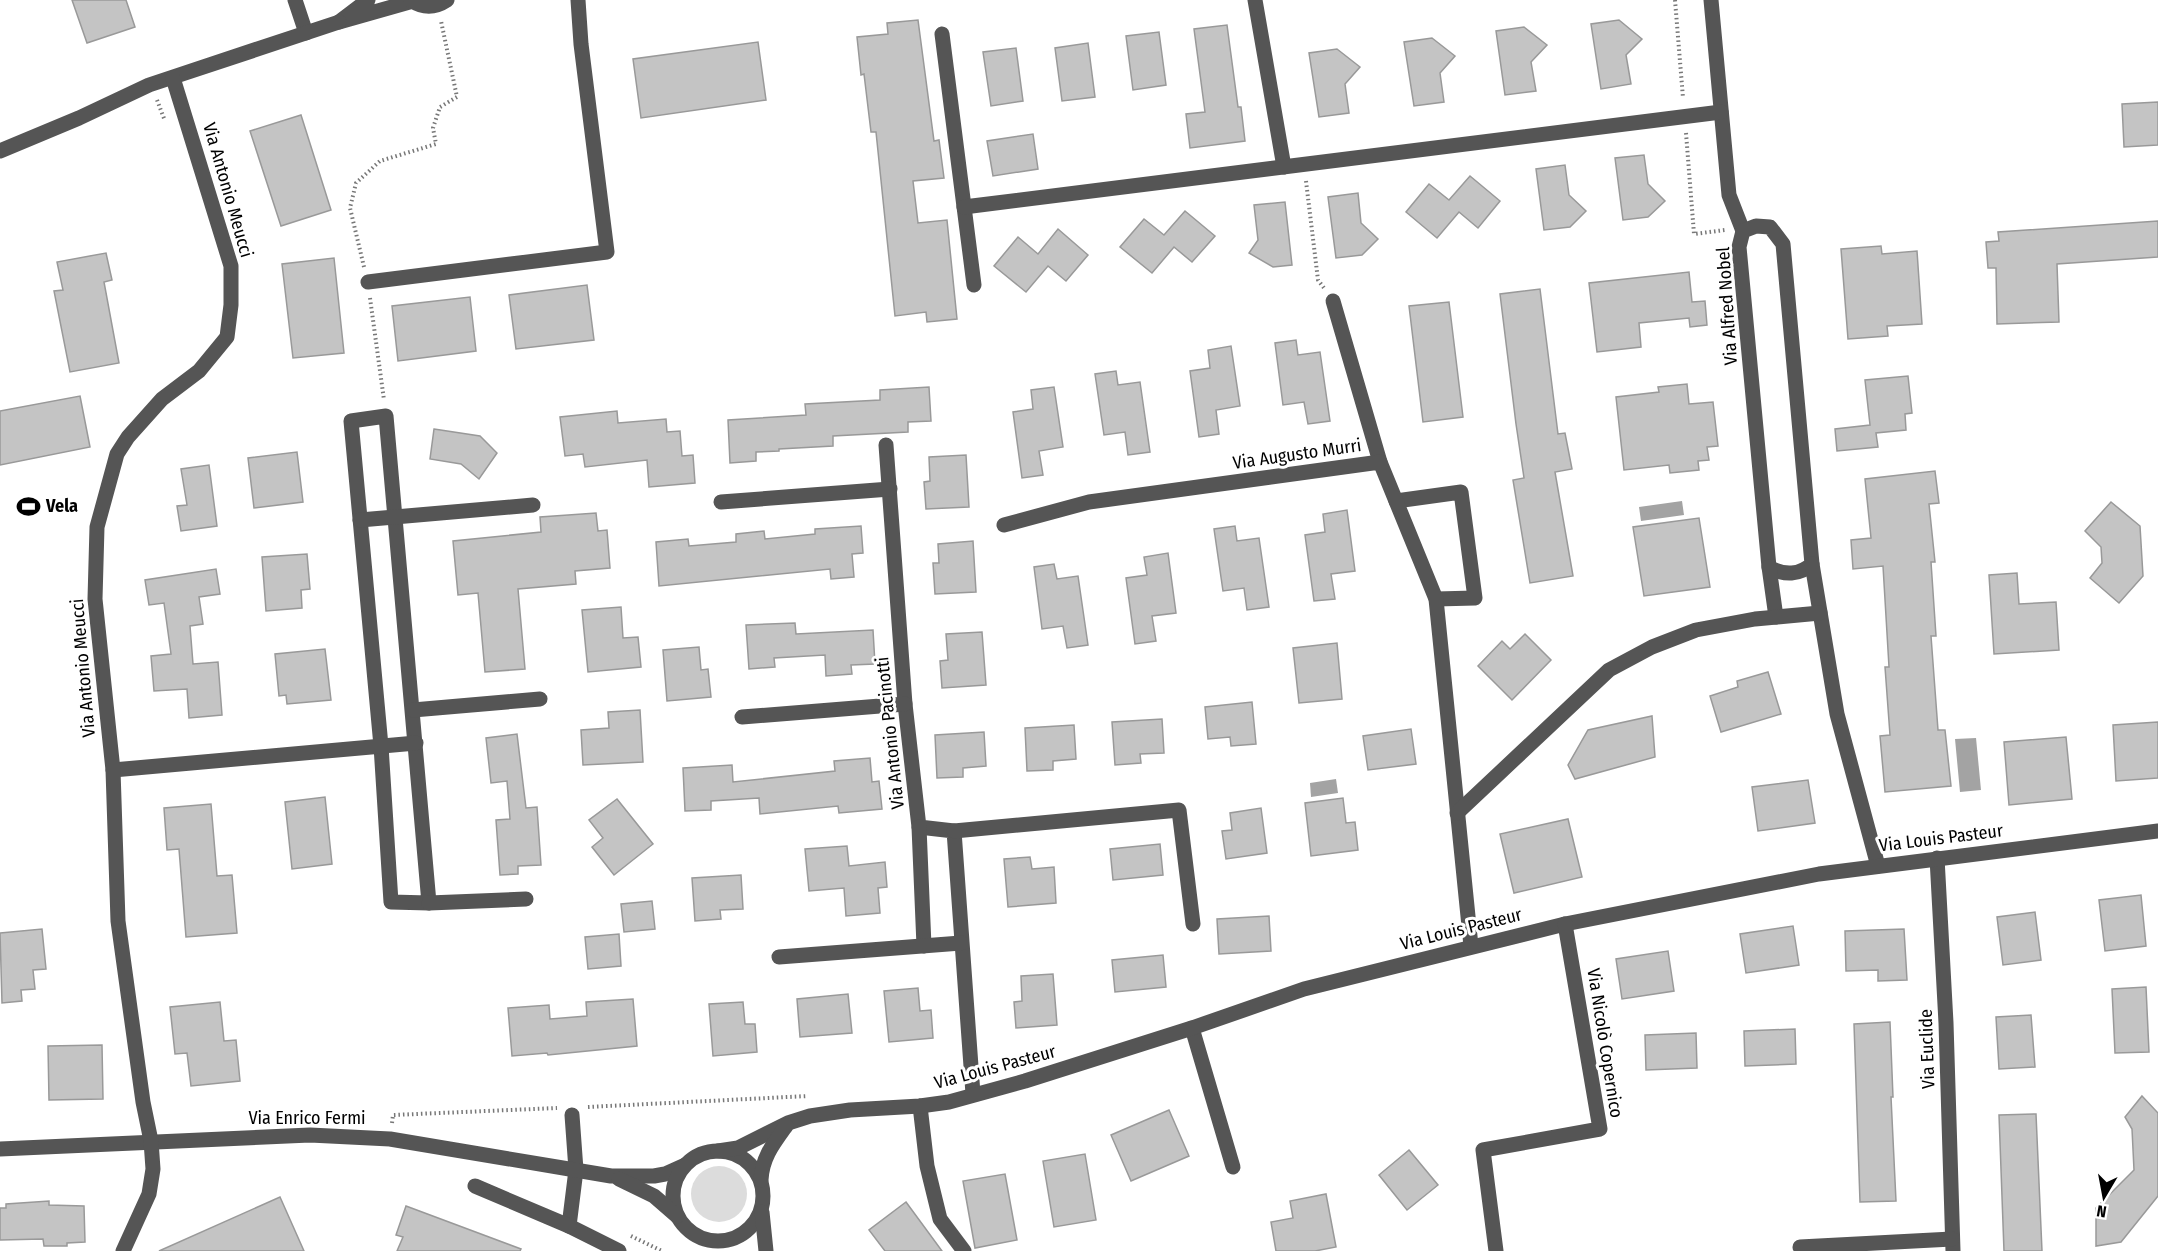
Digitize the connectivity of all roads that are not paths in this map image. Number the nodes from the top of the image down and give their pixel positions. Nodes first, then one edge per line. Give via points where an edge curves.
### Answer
1 (295, 0) edge
2 (368, 0) edge
3 (578, 0) edge
4 (1255, 0) edge
5 (1711, 0) edge
6 (412, 1) edge
7 (443, 3) edge
8 (339, 22) junction
9 (306, 33) junction
10 (942, 34) dead end
11 (173, 78) junction
12 (1721, 112) junction
13 (0, 151) edge
14 (1284, 167) junction
15 (964, 207) junction
16 (1743, 231) junction
17 (368, 282) road end
18 (974, 285) dead end
19 (1333, 301) road end
20 (886, 445) dead end
21 (1380, 462) junction
22 (890, 489) junction
23 (1396, 501) junction
24 (720, 502) dead end
25 (533, 505) dead end
26 (396, 516) junction
27 (360, 520) junction
28 (1004, 525) dead end
29 (1812, 564) junction
30 (1770, 567) junction
31 (1436, 599) junction
32 (1820, 613) junction
33 (1776, 617) junction
34 (540, 699) dead end
35 (905, 704) junction
36 (413, 710) junction
37 (742, 717) dead end
38 (416, 743) junction
39 (381, 746) junction
40 (113, 770) junction
41 (1457, 813) junction
42 (919, 827) junction
43 (954, 831) junction
44 (2158, 831) edge
45 (1937, 858) junction
46 (1878, 866) junction
47 (526, 899) dead end
48 (429, 903) junction
49 (1193, 924) dead end
50 (1565, 924) junction
51 (961, 943) junction
52 (924, 946) junction
53 (1471, 946) junction
54 (779, 957) dead end
55 (1192, 1028) junction
56 (973, 1094) junction
57 (920, 1106) junction
58 (573, 1110) road end
59 (788, 1123) junction
60 (151, 1141) junction
61 (0, 1149) edge
62 (718, 1151) junction
63 (685, 1165) junction
64 (1233, 1167) dead end
65 (576, 1170) junction
66 (611, 1176) junction
67 (761, 1180) junction
68 (475, 1186) dead end
69 (762, 1208) junction
70 (679, 1218) junction
71 (569, 1226) junction
72 (703, 1239) junction
73 (1952, 1245) edge
74 (1800, 1247) dead end
75 (123, 1251) edge
76 (619, 1251) edge
77 (723, 1251) edge
78 (766, 1251) edge
79 (964, 1251) edge
80 (1496, 1251) edge

1 - 9 street
2 - 8 street
3 - 17 street via 607,252
4 - 14 street
5 - 12 street
6 - 7 street via 421,6
6 - 8 street
8 - 9 street
9 - 11 street
10 - 15 street
11 - 13 street
11 - 40 street, Via Antonio Meucci via 231,266 231,306 226,337 199,371 144,417 117,454 97,527 95,599
12 - 14 street
12 - 16 street via 1729,195
14 - 15 street
15 - 18 street
16 - 29 street, Via Alfred Nobel via 1756,226 1770,227 1783,244
16 - 30 street, Via Alfred Nobel via 1739,247
19 - 21 street
20 - 22 street, Via Antonio Pacinotti
21 - 23 street, Via Augusto Murri
21 - 28 street, Via Augusto Murri via 1089,502
22 - 24 street
22 - 35 street, Via Antonio Pacinotti
23 - 31 street, Via Augusto Murri
23 - 31 street via 1461,492 1475,598
25 - 26 street
26 - 27 street
26 - 27 street via 386,416 351,421
26 - 36 street
27 - 39 street
29 - 30 street via 1791,573
29 - 32 street, Via Alfred Nobel
30 - 33 street, Via Alfred Nobel
31 - 41 street, Via Augusto Murri
32 - 33 street
32 - 46 street, Via Alfred Nobel via 1837,714
33 - 41 street via 1696,630 1609,670
34 - 36 street
35 - 37 street
35 - 42 street, Via Antonio Pacinotti
36 - 38 street
38 - 39 street
38 - 48 street
39 - 40 street
39 - 48 street via 391,902
40 - 60 street, Via Antonio Meucci via 118,921
41 - 53 street, Via Augusto Murri
42 - 43 street, Via Antonio Pacinotti
42 - 52 street
43 - 49 street, Via Antonio Pacinotti via 1179,810
43 - 51 street
44 - 45 street, Via Louis Pasteur
45 - 46 street, Via Louis Pasteur
45 - 73 street, Via Euclide
46 - 50 street, Via Louis Pasteur
47 - 48 street
50 - 53 street, Via Louis Pasteur
50 - 80 street, Via Nicolò Copernico via 1600,1130 1483,1150
51 - 52 street
51 - 56 street
52 - 54 street
53 - 55 street, Via Louis Pasteur via 1304,989
55 - 56 street, Via Louis Pasteur
55 - 64 street
56 - 57 street, Via Louis Pasteur
57 - 59 street, Via Louis Pasteur via 850,1110
57 - 79 street via 927,1166 940,1218
58 - 65 street
59 - 62 street, Via Louis Pasteur via 738,1148
59 - 67 street via 768,1150
60 - 61 street, Via Enrico Fermi
60 - 65 street, Via Enrico Fermi via 353,1136
60 - 75 street, Via Antonio Meucci via 153,1169 149,1194
62 - 63 street via 699,1155
62 - 67 street via 744,1158
63 - 66 street, Via Enrico Fermi via 654,1176
63 - 70 street via 673,1190
65 - 66 street, Via Enrico Fermi
65 - 71 street
66 - 70 street, Via Enrico Fermi via 654,1197
67 - 69 street
68 - 71 street
69 - 72 street via 754,1224 740,1236 720,1241
69 - 78 street
70 - 72 street via 689,1231
71 - 76 street
72 - 77 street
73 - 74 street, Via Euclide

